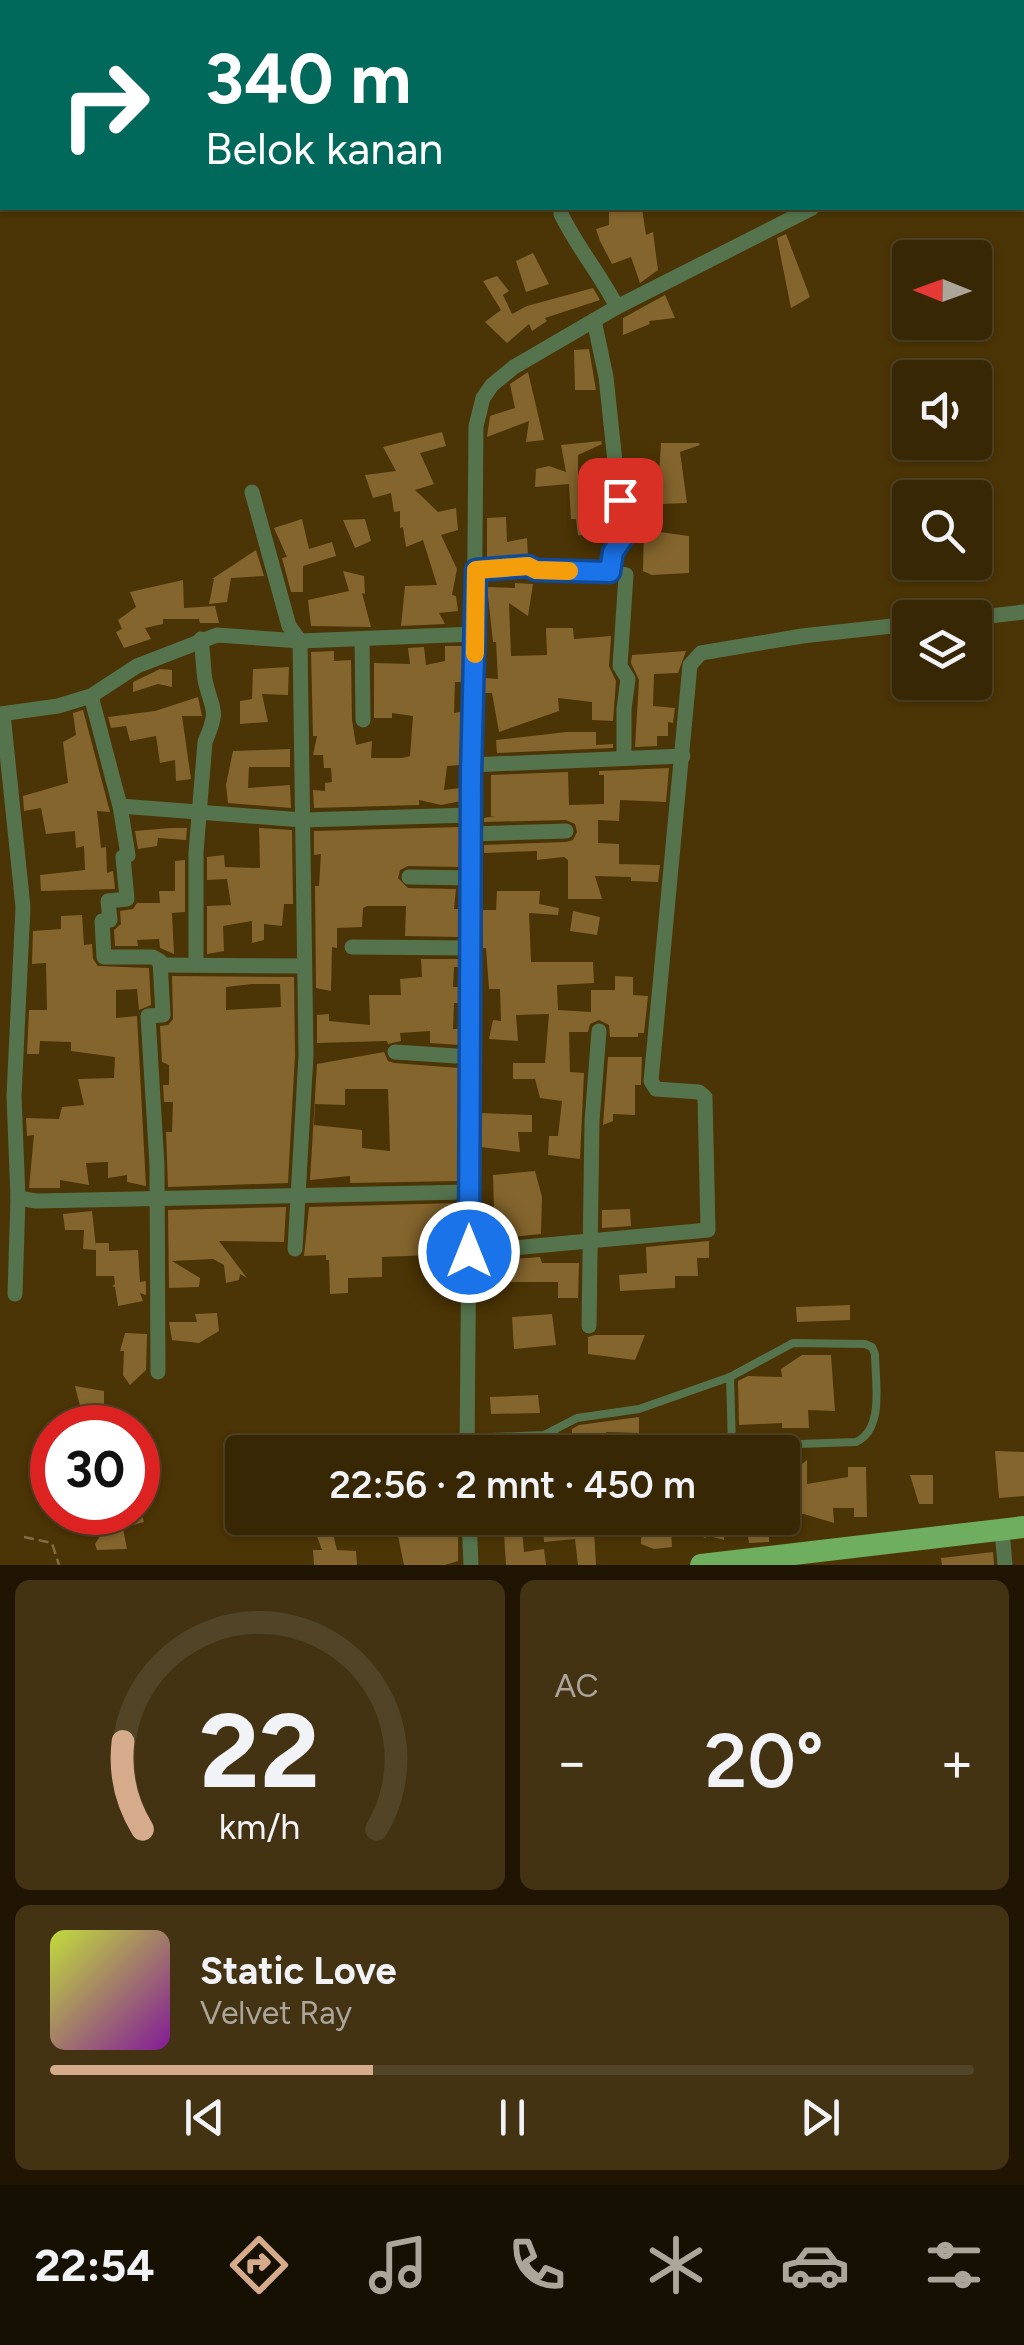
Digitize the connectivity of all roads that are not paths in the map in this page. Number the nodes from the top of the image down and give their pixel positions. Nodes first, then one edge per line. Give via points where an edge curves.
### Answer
1 (808, 210) edge
2 (561, 214) dead end
3 (617, 307) junction
4 (594, 320) junction
5 (252, 492) dead end
6 (476, 570) junction
7 (610, 572) junction
8 (1024, 612) edge
9 (992, 616) edge
10 (892, 626) edge
11 (475, 634) junction
12 (201, 639) junction
13 (362, 639) junction
14 (300, 641) junction
15 (92, 696) junction
16 (2, 714) edge
17 (363, 720) dead end
18 (683, 756) junction
19 (624, 758) junction
20 (471, 765) junction
21 (120, 806) junction
22 (200, 809) junction
23 (471, 816) junction
24 (302, 820) junction
25 (566, 830) dead end
26 (472, 834) junction
27 (409, 877) dead end
28 (472, 878) junction
29 (352, 947) dead end
30 (471, 948) junction
31 (196, 965) junction
32 (160, 966) junction
33 (304, 966) junction
34 (599, 1031) dead end
35 (395, 1052) dead end
36 (471, 1057) junction
37 (468, 1192) junction
38 (299, 1194) junction
39 (18, 1198) junction
40 (158, 1199) junction
41 (590, 1243) junction
42 (295, 1250) dead end
43 (469, 1252) junction
44 (15, 1294) dead end
45 (589, 1326) dead end
46 (158, 1372) dead end
47 (730, 1377) junction
48 (554, 1430) junction
49 (467, 1435) edge
50 (539, 1435) edge
51 (555, 1435) edge
52 (732, 1435) edge
53 (800, 1444) edge
54 (1013, 1528) edge
55 (470, 1535) edge
56 (471, 1565) edge
57 (701, 1565) edge
58 (1005, 1565) edge

1 - 3 street
2 - 3 street
3 - 4 street
4 - 6 street via 503,375 483,398 476,426
4 - 7 street via 626,524
5 - 14 street via 283,609
6 - 7 street
6 - 11 street
7 - 19 street via 627,580 620,666 628,680
8 - 9 street
10 - 18 street via 701,653 689,670
11 - 13 street
11 - 20 street
12 - 14 street
12 - 15 street via 137,666
12 - 22 street via 214,717 205,742
13 - 14 street
13 - 17 street
14 - 24 street
15 - 16 street
15 - 21 street
16 - 39 street via 23,907 14,1096
18 - 19 street
18 - 41 street via 651,1081 656,1089 705,1096 709,1228
19 - 20 street
20 - 23 street
21 - 22 street
21 - 32 street via 128,899 108,901 104,957 153,957
22 - 24 street
22 - 31 street
23 - 24 street
23 - 26 street
24 - 33 street
25 - 26 street
26 - 28 street
27 - 28 street
28 - 30 street
29 - 30 street
30 - 36 street
31 - 32 street
31 - 33 street
32 - 40 street via 163,1015 148,1016
33 - 38 street
34 - 41 street
35 - 36 street
36 - 37 street
37 - 38 street
37 - 43 street
38 - 40 street
38 - 42 street
39 - 40 street
39 - 44 street
40 - 46 street
41 - 43 street
41 - 45 street
43 - 49 street
47 - 48 lane
47 - 52 lane
47 - 53 lane via 793,1344 872,1346 875,1412 864,1438
48 - 50 lane
48 - 51 lane
54 - 57 main road
54 - 58 street
55 - 56 street

